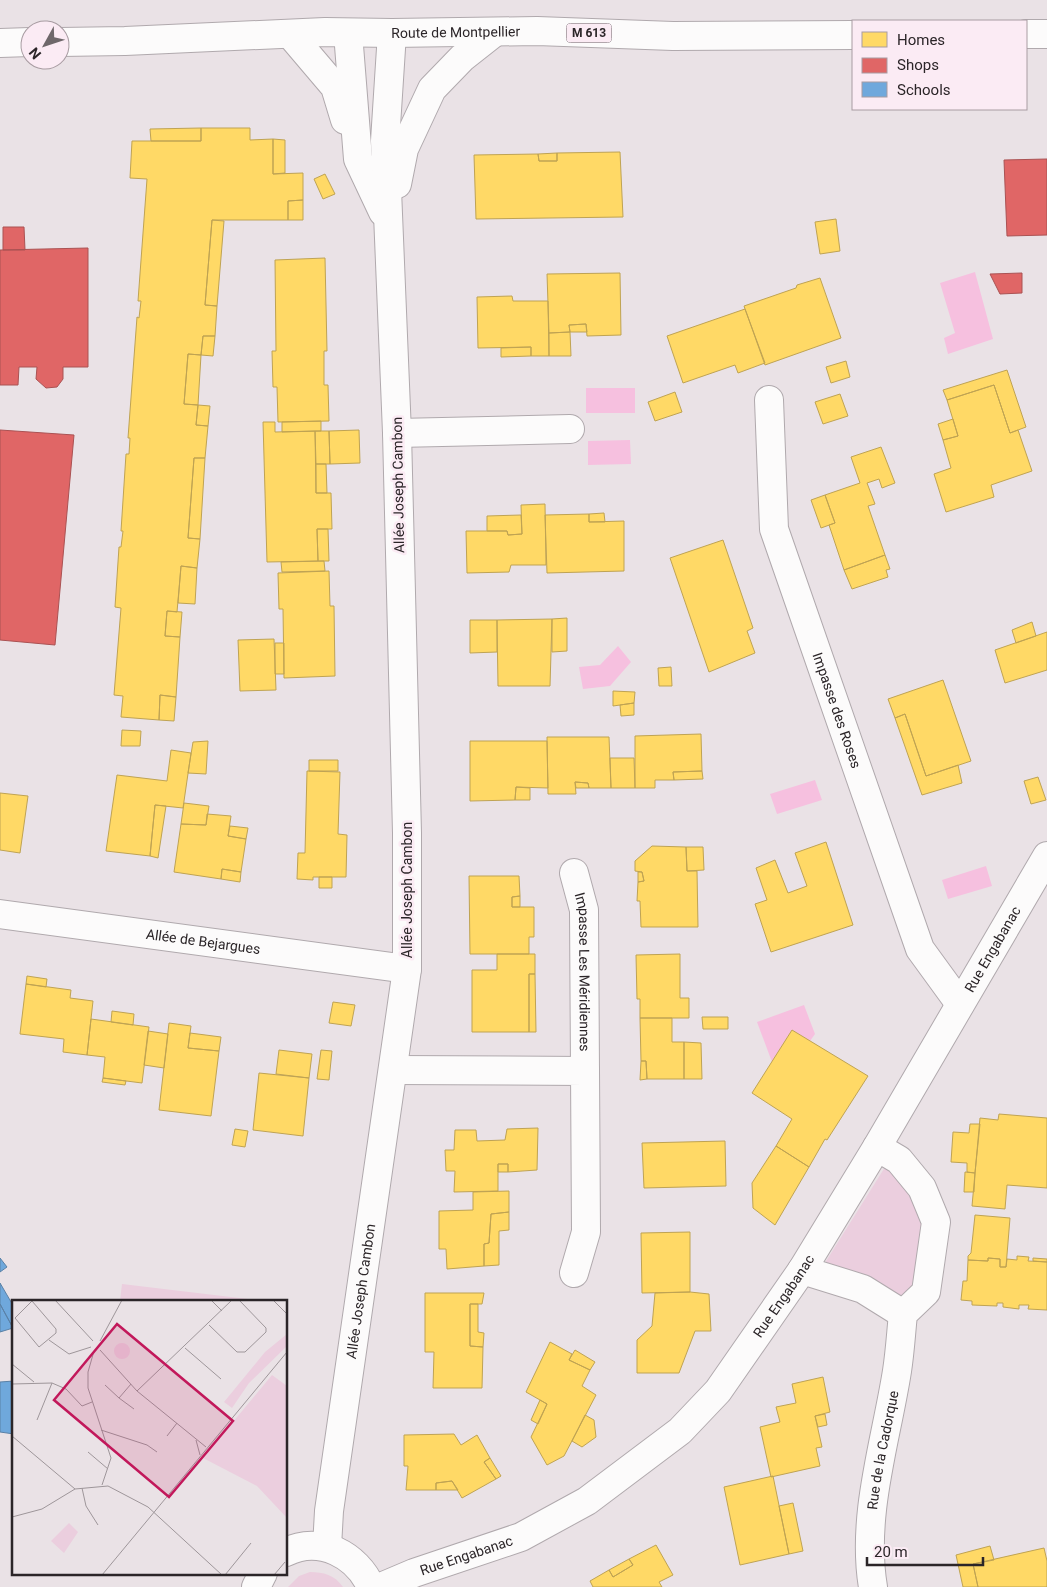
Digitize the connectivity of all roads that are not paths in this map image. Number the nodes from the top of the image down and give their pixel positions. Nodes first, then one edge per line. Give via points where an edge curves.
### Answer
1 (495, 32) junction
2 (348, 33) junction
3 (392, 33) junction
4 (290, 34) junction
5 (1027, 34) edge
6 (1047, 34) edge
7 (852, 35) edge
8 (20, 42) edge
9 (70, 42) edge
10 (0, 43) edge
11 (358, 159) junction
12 (390, 227) junction
13 (769, 400) dead end
14 (570, 429) dead end
15 (397, 433) junction
16 (1047, 856) edge
17 (574, 873) dead end
18 (0, 914) edge
19 (407, 969) junction
20 (960, 1004) junction
21 (394, 1070) junction
22 (585, 1071) junction
23 (877, 1147) junction
24 (802, 1270) junction
25 (574, 1273) dead end
26 (903, 1314) junction
27 (327, 1547) junction
28 (288, 1551) edge
29 (262, 1574) edge
30 (256, 1587) edge
31 (371, 1587) edge
32 (381, 1587) edge
33 (873, 1587) edge

1 - 3 street, Route de Montpellier / M 613
1 - 7 street, Route de Montpellier / M 613 via 673,36
1 - 12 street, Allée Joseph Cambon via 462,58 432,89 404,148
2 - 3 street, Route de Montpellier / M 613
2 - 4 street, Route de Montpellier / M 613
2 - 11 street, Allée Joseph Cambon
3 - 12 street, Allée Joseph Cambon via 385,141
4 - 9 street, Route de Montpellier / M 613
4 - 11 street, Allée Joseph Cambon via 334,87
5 - 6 street
8 - 10 street
11 - 12 street, Allée Joseph Cambon
12 - 15 street, Allée Joseph Cambon
13 - 20 street, Impasse des Roses via 774,529 920,950
14 - 15 street
15 - 19 street, Allée Joseph Cambon via 407,833
16 - 20 street, Rue Engabanac
17 - 22 street, Impasse Les Méridiennes via 584,910
18 - 19 street, Allée de Bejargues
19 - 21 street, Allée Joseph Cambon
20 - 23 street, Rue Engabanac
21 - 22 street, Impasse Les Méridiennes
21 - 27 street, Allée Joseph Cambon via 329,1511
22 - 25 street, Impasse Les Méridiennes via 586,1232
23 - 24 street, Rue Engabanac
23 - 26 street via 899,1160 922,1188 936,1222 926,1292
24 - 26 street via 863,1289
24 - 32 street, Rue Engabanac via 718,1391 680,1431 646,1458 587,1501 521,1537
26 - 33 street, Rue de la Cadorque via 898,1369 874,1492 869,1563
27 - 28 street via 310,1545
27 - 31 street via 355,1563
29 - 30 street

